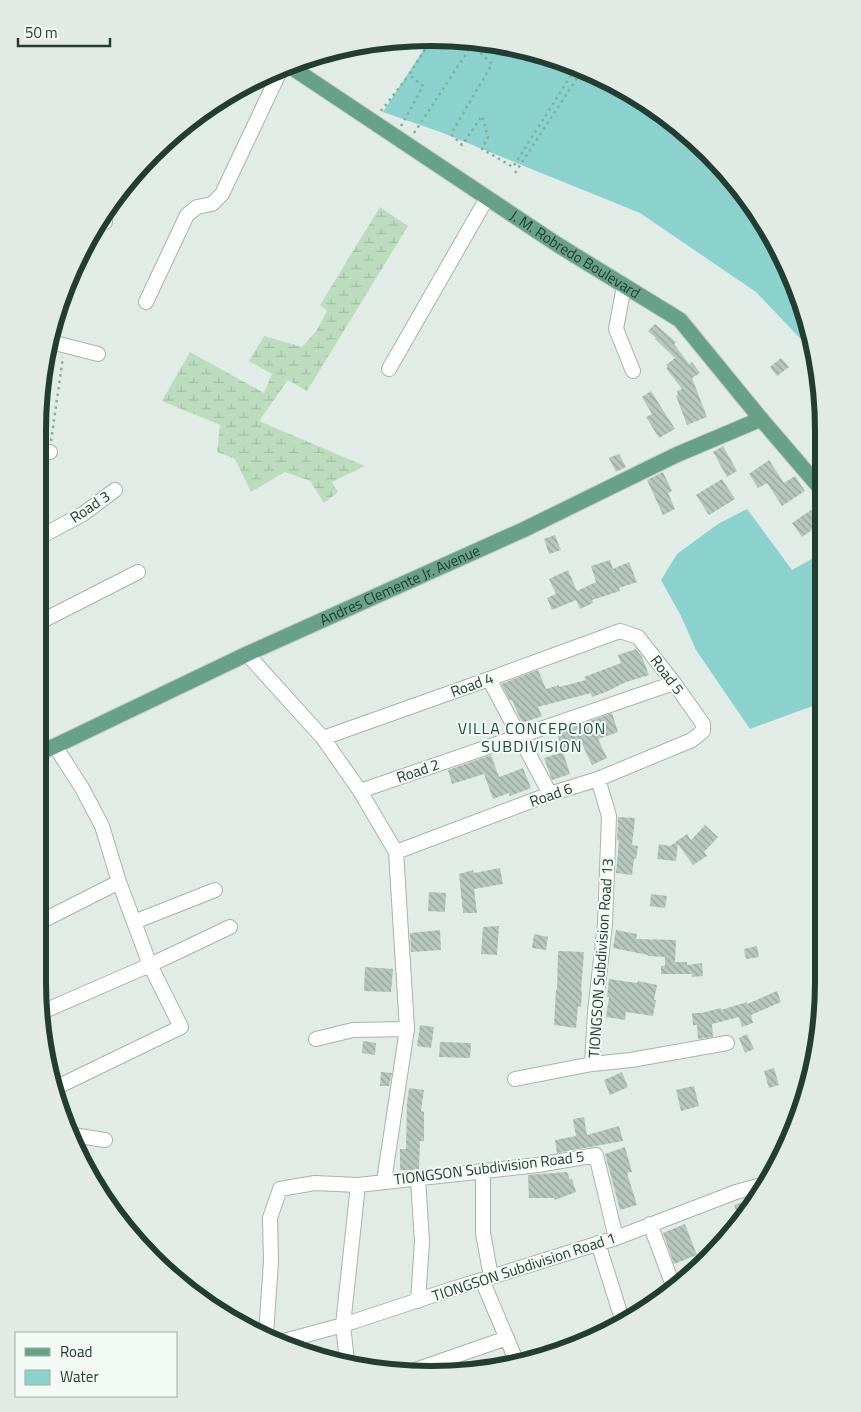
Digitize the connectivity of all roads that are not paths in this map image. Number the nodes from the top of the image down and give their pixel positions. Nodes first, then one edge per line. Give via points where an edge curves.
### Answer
1 (296, 71) edge
2 (277, 78) edge
3 (487, 198) junction
4 (624, 286) junction
5 (146, 302) dead end
6 (56, 344) edge
7 (98, 354) dead end
8 (389, 368) dead end
9 (633, 371) dead end
10 (761, 419) junction
11 (815, 482) edge
12 (115, 490) dead end
13 (46, 534) edge
14 (138, 572) dead end
15 (46, 619) edge
16 (620, 631) joint
17 (247, 654) junction
18 (489, 679) junction
19 (674, 683) junction
20 (703, 731) joint
21 (520, 735) junction
22 (323, 738) junction
23 (56, 746) junction
24 (46, 750) edge
25 (598, 779) junction
26 (360, 791) junction
27 (550, 794) junction
28 (396, 852) junction
29 (120, 882) junction
30 (215, 890) dead end
31 (46, 919) edge
32 (134, 922) junction
33 (230, 927) dead end
34 (150, 965) junction
35 (47, 1010) edge
36 (407, 1029) junction
37 (316, 1039) dead end
38 (726, 1043) dead end
39 (592, 1064) junction
40 (516, 1079) dead end
41 (60, 1085) edge
42 (79, 1137) edge
43 (105, 1140) dead end
44 (483, 1171) junction
45 (418, 1179) junction
46 (384, 1181) junction
47 (358, 1185) junction
48 (755, 1187) edge
49 (650, 1224) junction
50 (616, 1238) junction
51 (598, 1243) junction
52 (486, 1279) junction
53 (671, 1280) edge
54 (418, 1301) junction
55 (621, 1315) edge
56 (343, 1325) junction
57 (266, 1329) edge
58 (507, 1338) junction
59 (290, 1339) edge
60 (346, 1356) edge
61 (514, 1356) edge
62 (427, 1366) edge

1 - 3 main road, J. M. Robredo Boulevard
2 - 5 street via 222,194 212,204 197,207 187,216
3 - 4 main road, J. M. Robredo Boulevard
3 - 8 street
4 - 9 street via 616,329
4 - 10 main road, J. M. Robredo Boulevard via 680,320
6 - 7 street
10 - 11 main road, J. M. Robredo Boulevard
10 - 17 main road, Andres Clemente Jr. Avenue via 676,455 523,530
12 - 13 street, Road 3 via 82,514
14 - 15 street
16 - 18 street, Road 4
16 - 19 street, Road 5 via 638,637
17 - 22 street
17 - 23 main road, Andres Clemente Jr. Avenue
18 - 21 street
18 - 22 street, Road 4
19 - 20 street, Road 5 via 702,724
19 - 21 street, Road 2
20 - 25 street, Road 6 via 692,740
21 - 26 street, Road 2
21 - 27 street
22 - 26 street
23 - 24 main road, Andres Clemente Jr. Avenue
23 - 29 street via 102,826
25 - 27 street, Road 6
25 - 39 street, TIONGSON Subdivision Road 13 via 609,816 605,924
26 - 28 street
27 - 28 street, Road 6
28 - 36 street
29 - 31 street
29 - 32 street
30 - 32 street
32 - 34 street
33 - 34 street
34 - 35 street
34 - 41 street via 181,1027
36 - 37 street via 353,1030
36 - 46 street
38 - 39 street, TIONGSON Subdivision Road 13
39 - 40 street
42 - 43 street
44 - 45 street, TIONGSON Subdivision Road 5
44 - 50 street, TIONGSON Subdivision Road 5 via 596,1155
44 - 52 street
45 - 46 street, TIONGSON Subdivision Road 5
45 - 54 street via 422,1242
46 - 47 street, TIONGSON Subdivision Road 5
47 - 56 street
47 - 57 street, TIONGSON Subdivision Road 5 via 315,1182 280,1189 270,1218
48 - 49 street, TIONGSON Subdivision Road 1
49 - 50 street, TIONGSON Subdivision Road 1
49 - 53 street
50 - 51 street, TIONGSON Subdivision Road 1
51 - 52 street, TIONGSON Subdivision Road 1
51 - 55 street
52 - 54 street, TIONGSON Subdivision Road 1
52 - 58 street
54 - 56 street, TIONGSON Subdivision Road 1
56 - 59 street, TIONGSON Subdivision Road 1
56 - 60 street
58 - 61 street
58 - 62 street

